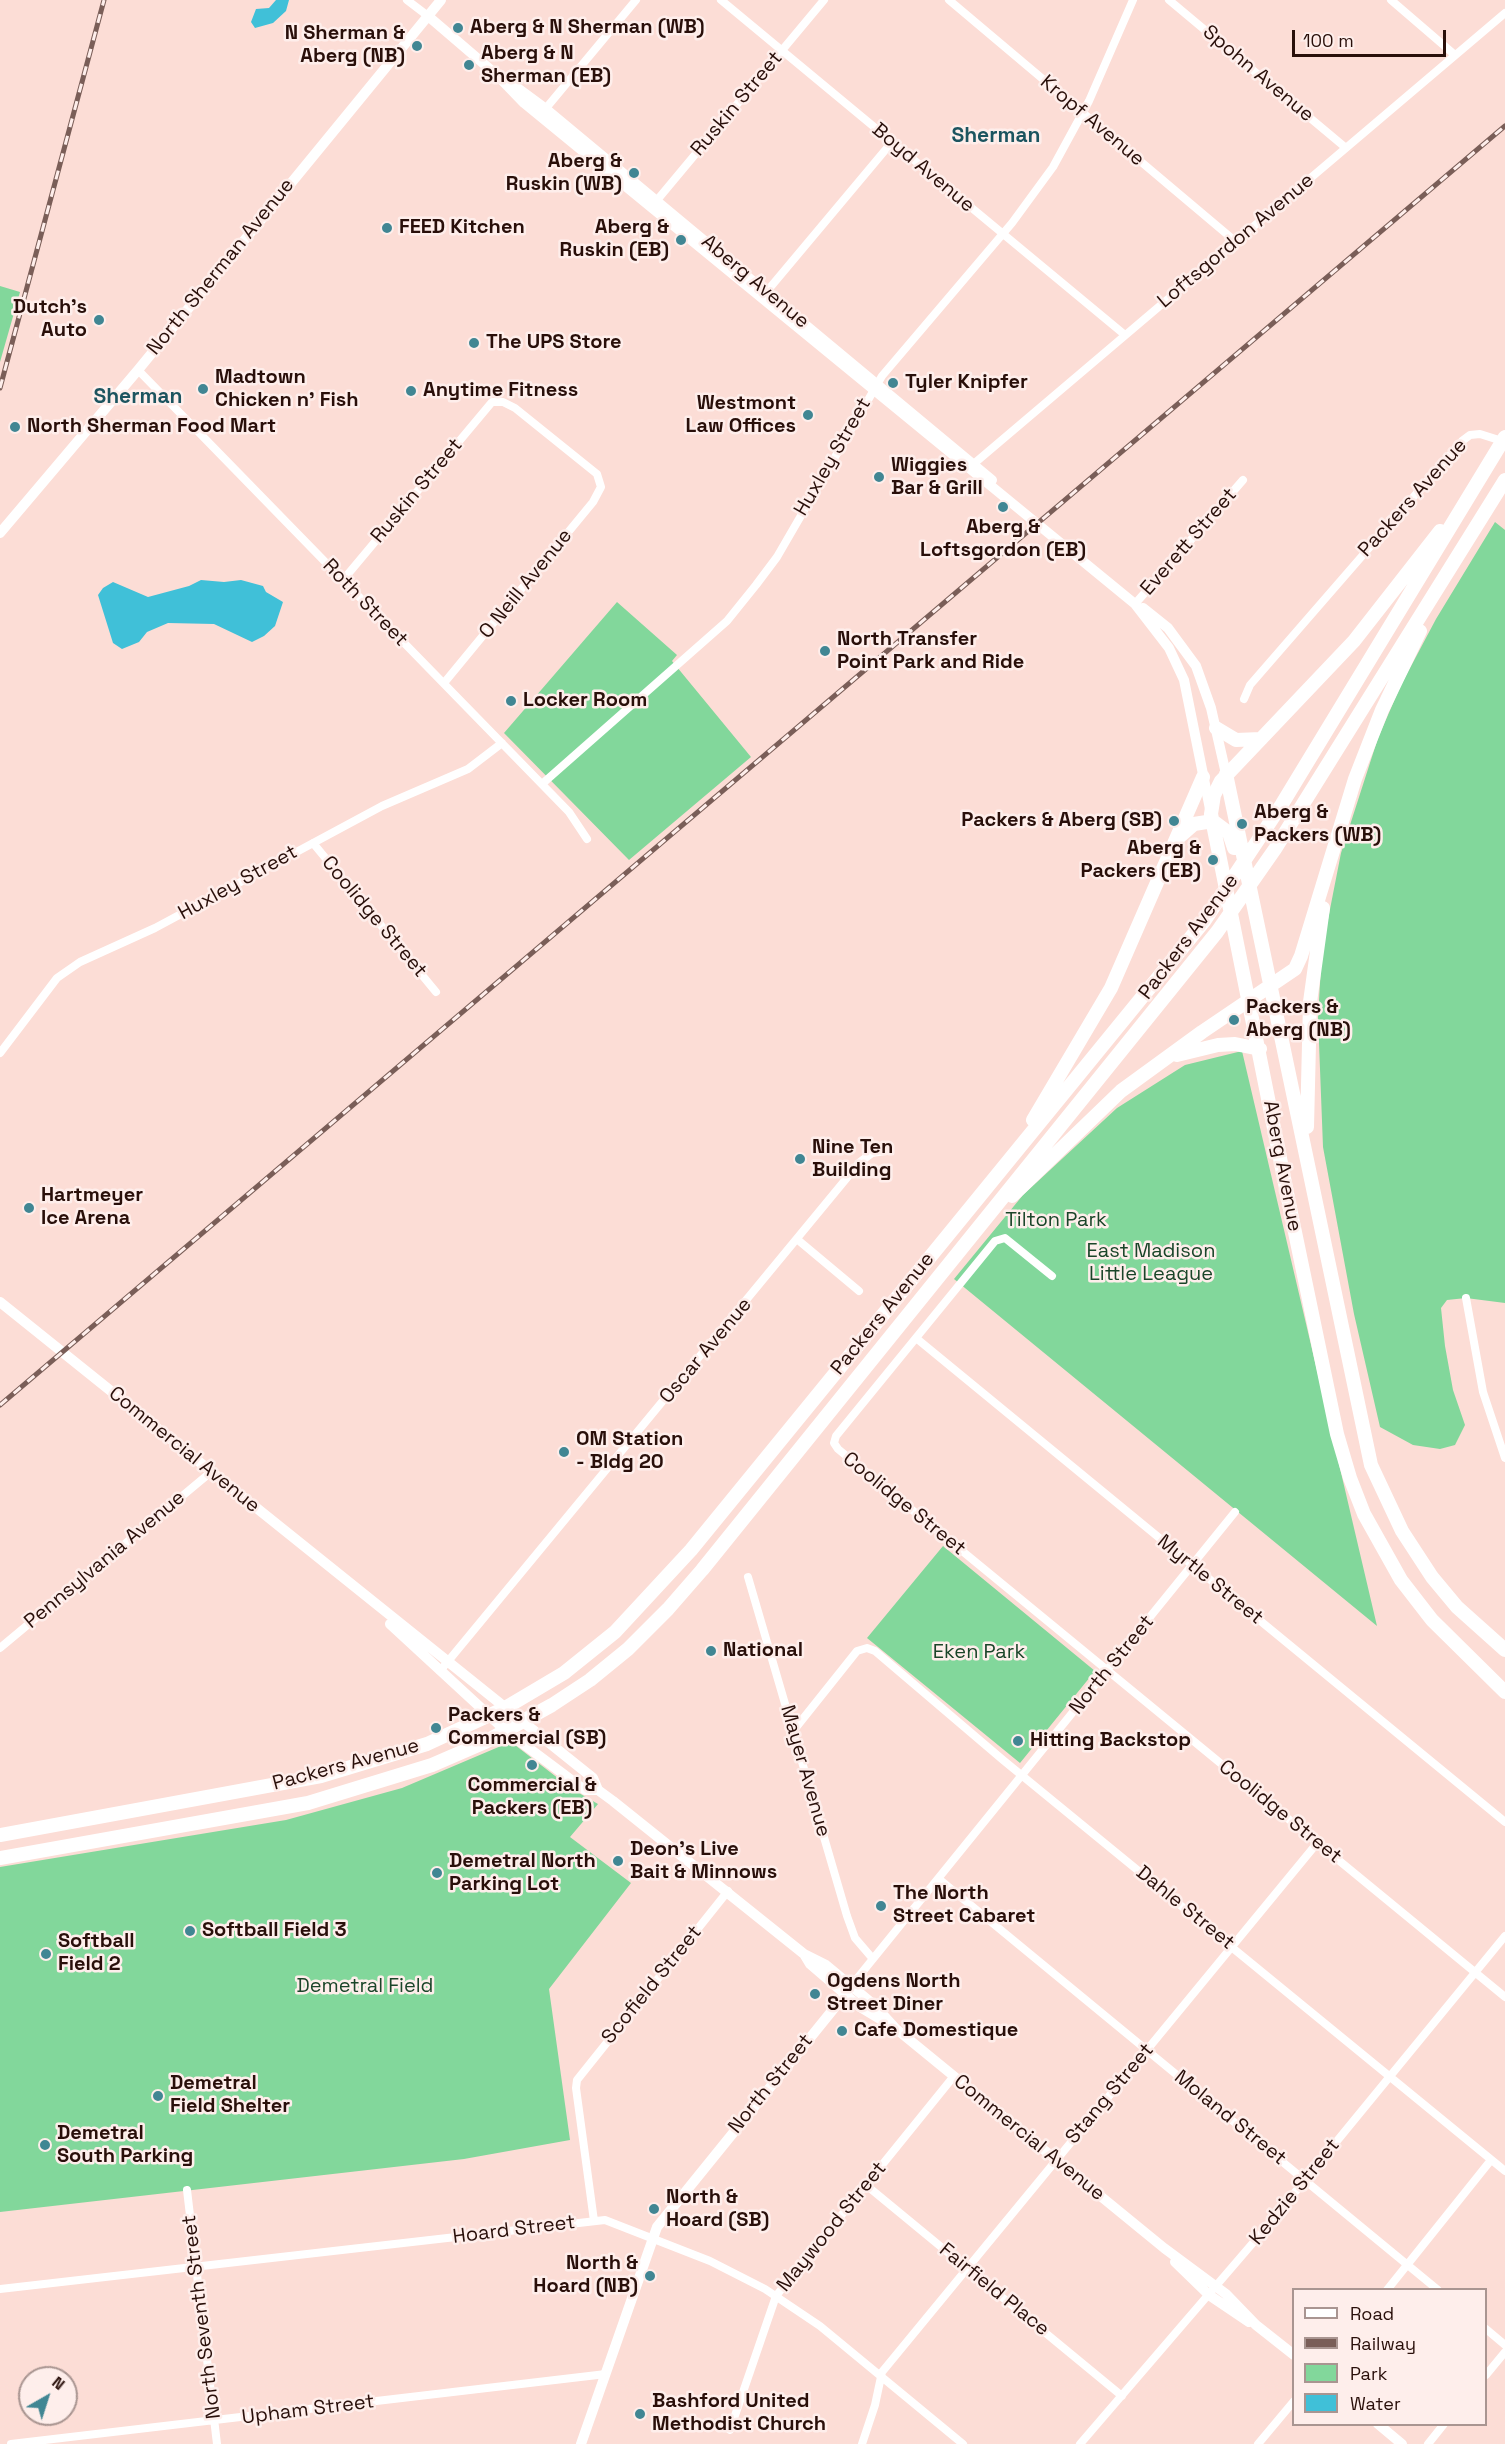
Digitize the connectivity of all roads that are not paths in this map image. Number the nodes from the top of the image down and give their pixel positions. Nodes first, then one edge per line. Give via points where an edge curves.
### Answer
1 (407, 0) edge
2 (441, 0) edge
3 (636, 0) edge
4 (721, 0) edge
5 (824, 0) edge
6 (949, 0) edge
7 (1132, 0) edge
8 (1169, 0) edge
9 (1391, 0) edge
10 (1505, 13) edge
11 (428, 16) junction
12 (782, 50) junction
13 (1455, 55) junction
14 (543, 112) junction
15 (1083, 113) junction
16 (892, 142) junction
17 (1346, 148) junction
18 (654, 204) junction
19 (1003, 234) junction
20 (1235, 241) junction
21 (763, 295) junction
22 (1125, 335) junction
23 (138, 370) junction
24 (874, 386) junction
25 (1504, 440) edge
26 (971, 466) junction
27 (1487, 466) junction
28 (600, 480) joint
29 (1243, 480) dead end
30 (1505, 480) edge
31 (0, 533) edge
32 (1446, 577) junction
33 (343, 580) junction
34 (1135, 604) junction
35 (444, 683) junction
36 (1244, 699) dead end
37 (1216, 728) junction
38 (1261, 739) junction
39 (502, 743) junction
40 (1226, 774) junction
41 (1203, 777) junction
42 (542, 784) junction
43 (1212, 818) junction
44 (587, 839) dead end
45 (1174, 841) junction
46 (313, 843) junction
47 (1335, 847) junction
48 (1259, 935) junction
49 (1271, 986) junction
50 (436, 992) dead end
51 (1250, 999) junction
52 (1260, 1048) junction
53 (0, 1053) edge
54 (1162, 1062) junction
55 (1306, 1150) junction
56 (885, 1151) dead end
57 (1008, 1159) junction
58 (980, 1226) junction
59 (798, 1240) junction
60 (1052, 1276) dead end
61 (859, 1291) dead end
62 (1466, 1298) dead end
63 (0, 1302) edge
64 (915, 1338) junction
65 (1505, 1458) edge
66 (211, 1472) junction
67 (1235, 1512) dead end
68 (1192, 1566) junction
69 (748, 1578) dead end
70 (369, 1599) junction
71 (0, 1648) edge
72 (1505, 1650) edge
73 (448, 1661) junction
74 (1108, 1670) junction
75 (440, 1671) junction
76 (1502, 1689) edge
77 (505, 1708) junction
78 (488, 1716) junction
79 (523, 1722) junction
80 (794, 1730) junction
81 (506, 1731) junction
82 (1022, 1775) junction
83 (598, 1790) junction
84 (1505, 1822) edge
85 (0, 1835) edge
86 (1318, 1842) junction
87 (0, 1858) edge
88 (939, 1879) junction
89 (728, 1891) junction
90 (1505, 1936) edge
91 (1231, 1946) junction
92 (873, 1959) junction
93 (1476, 1972) junction
94 (848, 1990) junction
95 (1505, 1997) edge
96 (1147, 2050) junction
97 (954, 2076) junction
98 (1390, 2077) junction
99 (1056, 2160) junction
100 (1491, 2160) junction
101 (1505, 2171) edge
102 (1304, 2180) junction
103 (866, 2184) junction
104 (187, 2190) dead end
105 (594, 2221) junction
106 (653, 2239) junction
107 (1407, 2264) junction
108 (196, 2266) junction
109 (967, 2268) junction
110 (1388, 2288) edge
111 (1437, 2288) edge
112 (0, 2289) edge
113 (1213, 2291) junction
114 (776, 2296) junction
115 (1487, 2331) edge
116 (1505, 2345) edge
117 (1505, 2352) edge
118 (1292, 2354) edge
119 (1487, 2373) edge
120 (606, 2374) junction
121 (880, 2376) junction
122 (1122, 2396) junction
123 (1292, 2402) edge
124 (214, 2421) junction
125 (1380, 2426) edge
126 (1442, 2426) edge
127 (730, 2430) dead end
128 (11, 2444) edge
129 (217, 2444) edge
130 (581, 2444) edge
131 (862, 2444) edge
132 (963, 2444) edge
133 (1080, 2444) edge
134 (1258, 2444) edge
135 (1402, 2444) edge
136 (1428, 2444) edge

1 - 11 street
2 - 11 street, North Sherman Avenue
3 - 14 street
4 - 12 street, Boyd Avenue
5 - 12 street, Ruskin Street
6 - 15 street, Kropf Avenue
7 - 15 street, Huxley Street
8 - 17 street, Spohn Avenue
9 - 13 street
10 - 13 street, Loftsgordon Avenue
11 - 14 street, Aberg Avenue via 498,75 517,97
11 - 23 street, North Sherman Avenue
12 - 16 street, Boyd Avenue
12 - 18 street, Ruskin Street
13 - 17 street, Loftsgordon Avenue
14 - 18 street, Aberg Avenue
15 - 19 street, Huxley Street via 1053,167
15 - 20 street, Kropf Avenue
16 - 19 street, Boyd Avenue
16 - 21 street
17 - 20 street, Loftsgordon Avenue
18 - 21 street, Aberg Avenue
19 - 22 street, Boyd Avenue
19 - 24 street, Huxley Street
20 - 22 street, Loftsgordon Avenue
21 - 24 street, Aberg Avenue
22 - 26 street, Loftsgordon Avenue
23 - 31 street, North Sherman Avenue
23 - 33 street, Roth Street
24 - 26 street, Aberg Avenue
24 - 42 street, Huxley Street via 777,556 727,621
25 - 27 main road, Packers Avenue
25 - 36 street, Packers Avenue via 1475,434 1462,441 1250,685
26 - 34 street, Aberg Avenue
27 - 38 main road via 1354,640
27 - 57 main road, Packers Avenue via 1212,912
28 - 33 street, Ruskin Street via 515,408 492,402
28 - 35 street, O Neill Avenue via 601,487 592,502
29 - 34 street, Everett Street
30 - 32 main road, Packers Avenue
32 - 47 main road via 1382,710 1355,779
32 - 58 main road, Packers Avenue via 1267,861 1217,932
33 - 35 street, Roth Street
34 - 37 street, Aberg Avenue via 1158,618 1187,651 1203,684
34 - 41 street, Aberg Avenue via 1168,648 1184,680
35 - 39 street, Roth Street
37 - 38 main road via 1236,740
37 - 40 street, Aberg Avenue
38 - 40 main road
39 - 42 street, Roth Street
39 - 46 street, Huxley Street via 468,769 382,806
40 - 43 main road via 1217,787
40 - 48 main road, Aberg Avenue
41 - 43 street, Aberg Avenue
41 - 45 main road
42 - 44 street, Roth Street
43 - 45 main road via 1190,826
43 - 48 main road via 1232,837 1251,922
43 - 51 main road, Aberg Avenue
45 - 57 main road via 1111,987
46 - 50 street, Coolidge Street
46 - 53 street, Huxley Street via 57,978
47 - 49 main road via 1299,962 1289,975
47 - 55 main road via 1318,932 1311,1002
48 - 49 main road, Aberg Avenue
49 - 51 main road
49 - 55 main road, Aberg Avenue
51 - 52 main road, Aberg Avenue
51 - 54 main road
52 - 54 main road via 1210,1046
52 - 76 main road, Aberg Avenue via 1337,1434 1350,1478 1364,1515 1401,1580 1431,1620
54 - 58 main road via 1116,1095
55 - 72 main road, Aberg Avenue via 1371,1466 1402,1531 1432,1577 1457,1607
56 - 59 street, Oscar Avenue via 872,1153 861,1162
57 - 77 main road, Packers Avenue via 657,1589 591,1653
58 - 79 main road, Packers Avenue via 668,1609 590,1680
59 - 61 street
59 - 73 street, Oscar Avenue
60 - 64 street via 1003,1238 990,1248
62 - 65 street via 1483,1392
63 - 66 street, Commercial Avenue
64 - 68 street, Myrtle Street
64 - 74 street, Coolidge Street via 834,1443
66 - 70 street, Commercial Avenue
66 - 71 street, Pennsylvania Avenue
67 - 68 street, North Street
68 - 74 street, North Street
68 - 84 street, Myrtle Street
69 - 80 street, Mayer Avenue
70 - 73 street, Commercial Avenue
70 - 75 street, Commercial Avenue
73 - 75 street, Oscar Avenue
73 - 77 street, Commercial Avenue
74 - 82 street, North Street
74 - 86 street, Coolidge Street
75 - 78 street, Commercial Avenue
77 - 78 main road, Packers Avenue
77 - 79 street, Commercial Avenue
78 - 81 street, Commercial Avenue
78 - 85 main road, Packers Avenue via 427,1744 321,1776
79 - 81 main road, Packers Avenue
79 - 83 street, Commercial Avenue via 593,1778
80 - 82 street, Dahle Street via 856,1652 864,1648 878,1653
80 - 92 street, Mayer Avenue via 847,1916 855,1938
81 - 83 street, Commercial Avenue via 585,1790
81 - 87 main road, Packers Avenue via 432,1765 308,1803
82 - 88 street, North Street
82 - 91 street, Dahle Street
83 - 89 street, Commercial Avenue
86 - 91 street, Stang Street
86 - 93 street, Coolidge Street
88 - 92 street, North Street
88 - 96 street, Moland Street
89 - 94 street, Commercial Avenue via 804,1954 810,1964
89 - 105 street, Scofield Street via 577,2080
90 - 93 street, Kedzie Street
91 - 96 street, Stang Street
91 - 98 street, Dahle Street
92 - 94 street, North Street
93 - 95 street, Coolidge Street
93 - 98 street, Kedzie Street
94 - 97 street, Commercial Avenue via 867,2012 895,2028
94 - 106 street, North Street via 662,2219
96 - 99 street, Stang Street
96 - 102 street, Moland Street
97 - 99 street, Commercial Avenue
97 - 103 street, Maywood Street
98 - 100 street, Dahle Street
98 - 102 street, Kedzie Street
99 - 109 street, Stang Street
99 - 113 street, Commercial Avenue
100 - 101 street, Dahle Street
100 - 107 street
102 - 107 street, Moland Street
102 - 113 street, Kedzie Street
103 - 109 street, Fairfield Place
103 - 114 street, Maywood Street
104 - 108 street, North Seventh Street
105 - 106 street, Hoard Street via 605,2220
105 - 108 street, Hoard Street
106 - 114 street, Hoard Street via 710,2261
106 - 120 street, North Street
107 - 110 street
107 - 111 street, Moland Street
108 - 112 street, Hoard Street
108 - 124 street, North Seventh Street
109 - 121 street, Stang Street
109 - 122 street, Fairfield Place
113 - 118 street, Commercial Avenue via 1233,2313 1256,2325
113 - 122 street, Kedzie Street
114 - 121 street, Hoard Street via 820,2326
114 - 127 street, Maywood Street
115 - 116 street
117 - 119 street
120 - 124 street, Upham Street
120 - 130 street, North Street
121 - 131 street, Stang Street
121 - 132 street, Hoard Street
122 - 133 street, Kedzie Street
123 - 134 street
124 - 128 street, Upham Street
124 - 129 street, North Seventh Street
125 - 135 street
126 - 136 street

